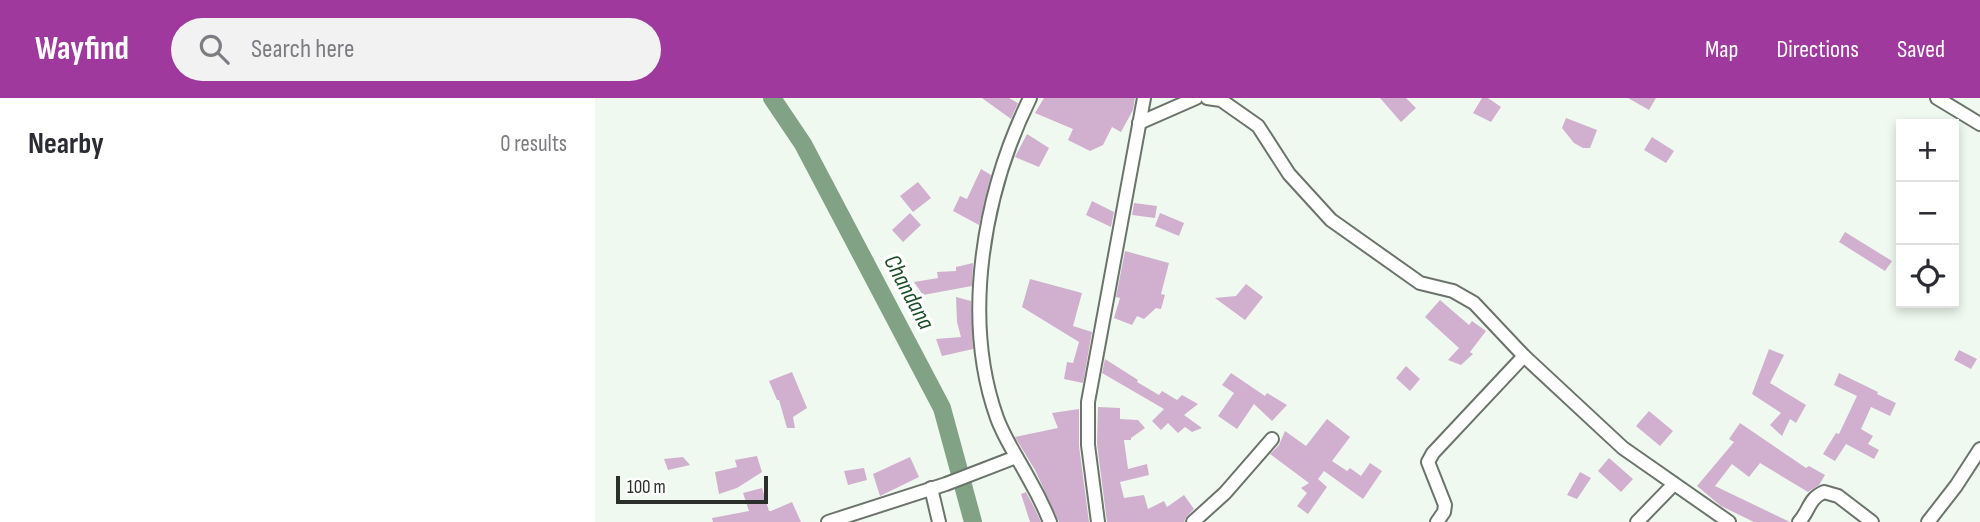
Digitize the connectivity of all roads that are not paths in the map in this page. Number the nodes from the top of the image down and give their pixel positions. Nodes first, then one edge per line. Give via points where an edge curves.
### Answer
1 (1030, 98) edge
2 (1144, 98) edge
3 (1196, 98) edge
4 (1207, 98) edge
5 (1937, 98) edge
6 (1139, 123) junction
7 (1980, 124) edge
8 (1524, 356) junction
9 (1272, 439) dead end
10 (1980, 449) edge
11 (1016, 457) junction
12 (1674, 484) junction
13 (931, 488) junction
14 (828, 522) edge
15 (939, 522) edge
16 (1050, 522) edge
17 (1098, 522) edge
18 (1193, 522) edge
19 (1437, 522) edge
20 (1637, 522) edge
21 (1729, 522) edge
22 (1799, 522) edge
23 (1872, 522) edge
24 (1928, 522) edge

1 - 11 street via 1010,142 996,190 979,299 988,390
2 - 6 street
3 - 6 street
4 - 8 street via 1221,100 1258,126 1289,174 1331,220 1420,284 1453,291 1474,303
5 - 7 street
6 - 17 street via 1087,402
8 - 12 street via 1623,448
8 - 19 street via 1428,462 1445,505
9 - 18 street via 1226,494
10 - 24 street
11 - 13 street
11 - 16 street
12 - 20 street
12 - 21 street
13 - 14 street
13 - 15 street
22 - 23 street via 1809,503 1824,492 1838,496

